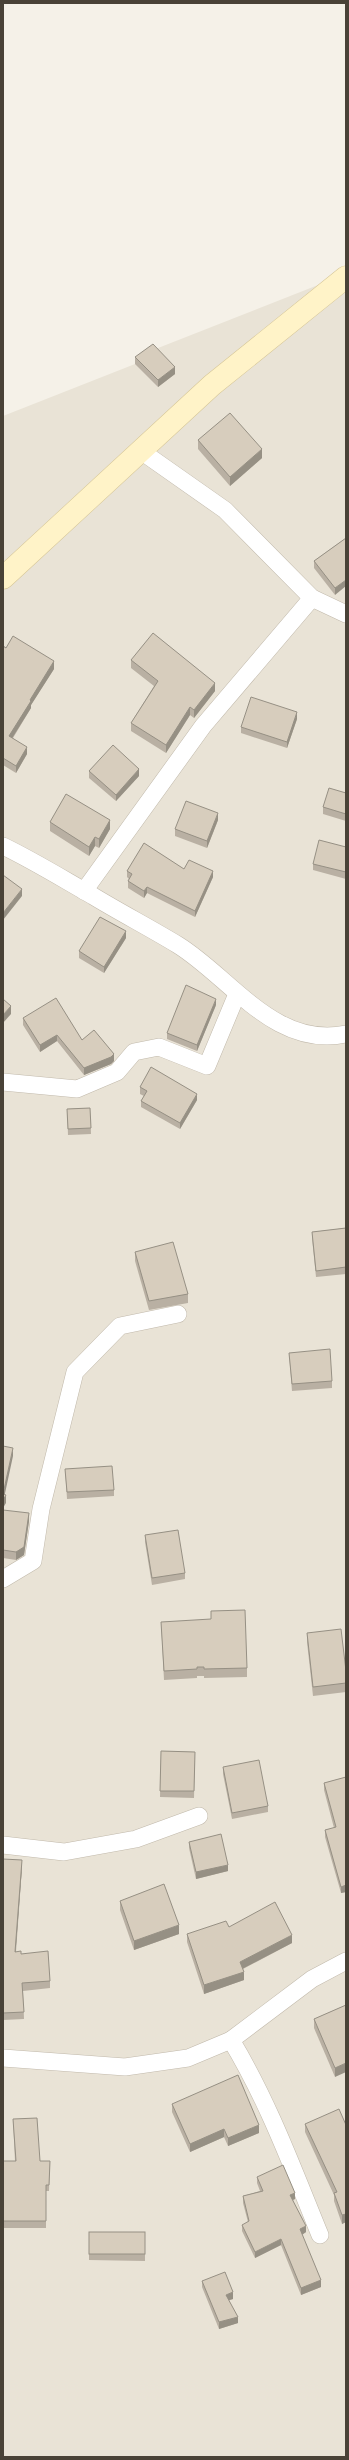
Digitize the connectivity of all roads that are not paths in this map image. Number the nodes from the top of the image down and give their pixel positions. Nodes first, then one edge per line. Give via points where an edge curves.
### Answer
1 (346, 277) edge
2 (141, 451) junction
3 (3, 578) edge
4 (312, 598) junction
5 (346, 614) edge
6 (3, 846) edge
7 (84, 891) junction
8 (237, 994) junction
9 (346, 1034) edge
10 (3, 1082) edge
11 (178, 1314) dead end
12 (3, 1579) edge
13 (199, 1816) dead end
14 (3, 1844) edge
15 (346, 1961) edge
16 (231, 2040) junction
17 (3, 2058) edge
18 (320, 2235) dead end

1 - 2 street via 212,385
2 - 3 street
2 - 4 street via 226,510
4 - 5 street
4 - 7 street via 203,726
6 - 7 street
7 - 8 street via 179,946
8 - 9 street via 275,1021 300,1033 328,1038
8 - 10 street via 207,1066 159,1047 134,1052 117,1072 77,1089
11 - 12 street via 120,1326 75,1372 41,1509 33,1562
13 - 14 street via 136,1838 64,1852
15 - 16 street via 312,1979
16 - 17 street via 188,2058 125,2068
16 - 18 street via 248,2068 275,2126

